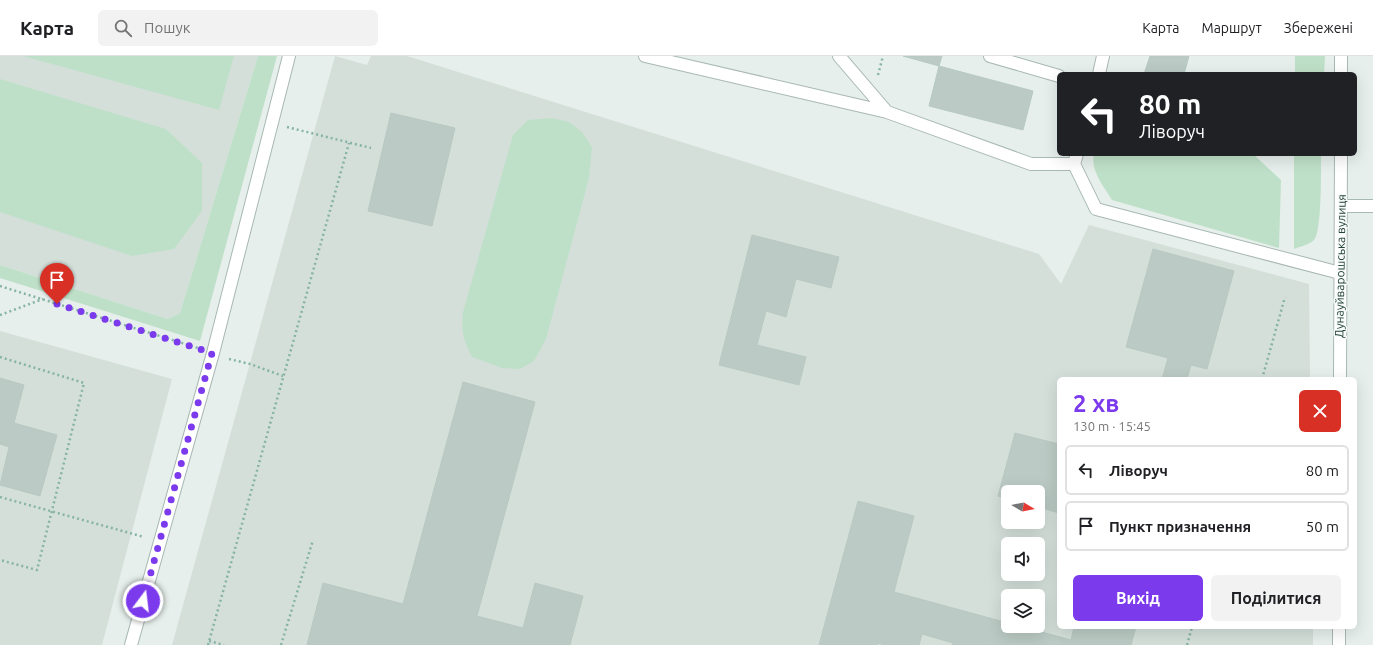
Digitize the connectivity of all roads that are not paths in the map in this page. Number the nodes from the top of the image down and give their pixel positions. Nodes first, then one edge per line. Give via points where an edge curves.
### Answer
1 (289, 56) edge
2 (645, 56) edge
3 (839, 56) edge
4 (990, 56) edge
5 (1103, 56) edge
6 (1341, 56) edge
7 (1099, 72) edge
8 (1341, 72) edge
9 (1057, 75) edge
10 (887, 112) junction
11 (1341, 156) edge
12 (1075, 159) edge
13 (1342, 206) junction
14 (1373, 206) edge
15 (1340, 273) junction
16 (1340, 377) edge
17 (1339, 629) edge
18 (131, 645) edge
19 (1339, 645) edge

1 - 18 street via 212,353
2 - 10 street
3 - 10 street
4 - 9 street
5 - 7 street
6 - 8 street
10 - 12 street via 1031,164
11 - 13 street, Дунауйварошська вулиця
12 - 15 street via 1096,209
13 - 14 street
13 - 15 street, Дунауйварошська вулиця
15 - 16 street, Дунауйварошська вулиця
17 - 19 street

